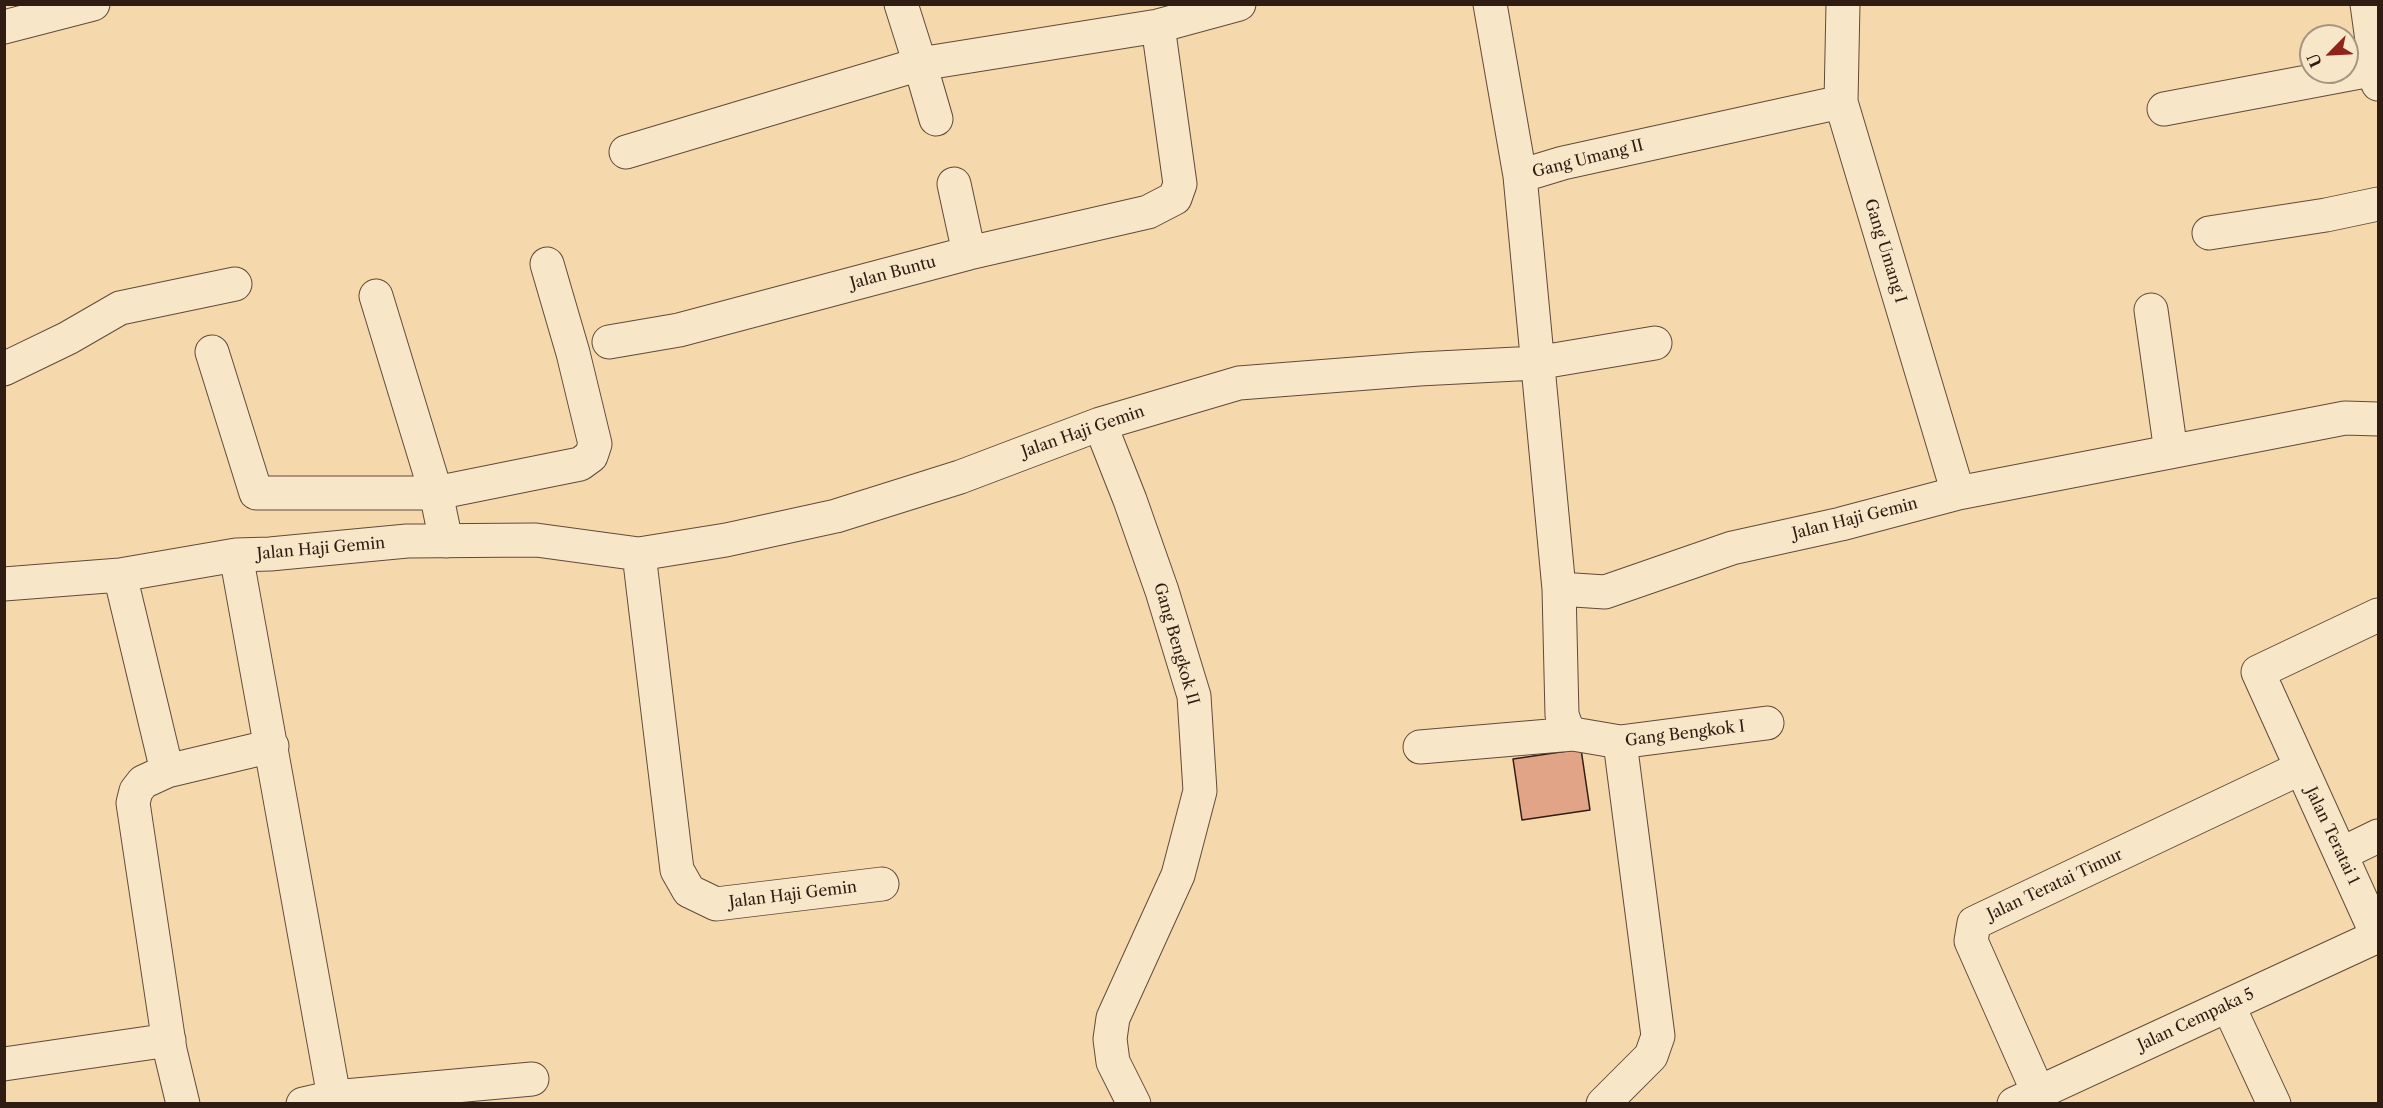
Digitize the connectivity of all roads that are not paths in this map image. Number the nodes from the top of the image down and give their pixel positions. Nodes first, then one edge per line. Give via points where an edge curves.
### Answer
1 (93, 4) edge
2 (901, 4) edge
3 (1239, 4) edge
4 (1490, 4) edge
5 (1843, 4) edge
6 (2367, 4) edge
7 (1158, 26) junction
8 (4, 27) edge
9 (920, 64) junction
10 (2377, 77) edge
11 (1841, 102) junction
12 (2164, 109) dead end
13 (936, 119) dead end
14 (626, 152) dead end
15 (1520, 176) junction
16 (954, 184) dead end
17 (2379, 204) edge
18 (2209, 233) dead end
19 (969, 253) junction
20 (547, 264) dead end
21 (235, 284) dead end
22 (375, 296) dead end
23 (2151, 310) dead end
24 (609, 342) dead end
25 (1655, 343) dead end
26 (212, 351) dead end
27 (1536, 363) junction
28 (4, 369) edge
29 (2379, 419) edge
30 (1100, 424) junction
31 (2171, 452) junction
32 (436, 493) junction
33 (1958, 493) junction
34 (446, 541) junction
35 (639, 554) junction
36 (236, 555) junction
37 (120, 575) junction
38 (4, 584) edge
39 (1559, 589) junction
40 (2379, 615) edge
41 (1767, 723) dead end
42 (1573, 734) junction
43 (1620, 742) junction
44 (272, 746) junction
45 (1420, 747) dead end
46 (2301, 768) junction
47 (167, 771) junction
48 (2379, 836) edge
49 (2341, 854) junction
50 (882, 884) dead end
51 (2378, 936) edge
52 (2228, 1005) junction
53 (169, 1040) junction
54 (4, 1064) edge
55 (532, 1079) dead end
56 (2047, 1095) edge
57 (319, 1100) edge
58 (183, 1104) edge
59 (1134, 1104) edge
60 (1604, 1104) edge
61 (2274, 1104) edge

1 - 8 street
2 - 9 street
3 - 7 street
4 - 15 street
5 - 11 street, Gang Umang I
6 - 10 street
7 - 9 street
7 - 19 street, Jalan Buntu via 1180,184 1174,198 1148,212
9 - 13 street
9 - 14 street
10 - 12 street
11 - 15 street, Gang Umang II via 1563,163
11 - 33 street, Gang Umang I
15 - 27 street, Gang Umang II
16 - 19 street
17 - 18 street
19 - 24 street, Jalan Buntu via 679,330
20 - 32 street via 596,444 591,456 580,464
21 - 28 street via 120,308
22 - 32 street
23 - 31 street
25 - 27 street, Jalan Haji Gemin
26 - 32 street via 256,493
27 - 30 street, Jalan Haji Gemin via 1239,382
27 - 39 street
29 - 31 street, Jalan Haji Gemin via 2344,418
30 - 35 street, Jalan Haji Gemin via 960,477 836,516
30 - 59 street, Gang Bengkok II via 1134,510 1194,696 1200,791 1178,875 1113,1018 1113,1062
31 - 33 street, Jalan Haji Gemin
32 - 34 street
33 - 39 street, Jalan Haji Gemin via 1732,548 1605,592
34 - 35 street, Jalan Haji Gemin via 536,540
34 - 36 street, Jalan Haji Gemin via 268,546
35 - 50 street, Jalan Haji Gemin via 677,870 689,891 716,904
36 - 37 street, Jalan Haji Gemin
36 - 44 street
37 - 38 street, Jalan Haji Gemin
37 - 47 street
39 - 42 street via 1562,715
40 - 46 street via 2258,672
41 - 43 street, Gang Bengkok I
42 - 43 street, Gang Bengkok I
42 - 45 street, Gang Bengkok I
43 - 60 street via 1658,1036 1651,1056
44 - 47 street
44 - 57 street
46 - 49 street, Jalan Teratai 1
46 - 56 street, Jalan Teratai Timur via 1974,923 1971,941
47 - 53 street via 142,782 133,803
48 - 49 street
49 - 51 street, Jalan Teratai 1
51 - 52 street, Jalan Cempaka 5
52 - 56 street, Jalan Cempaka 5
52 - 61 street
53 - 54 street
53 - 58 street
55 - 57 street

